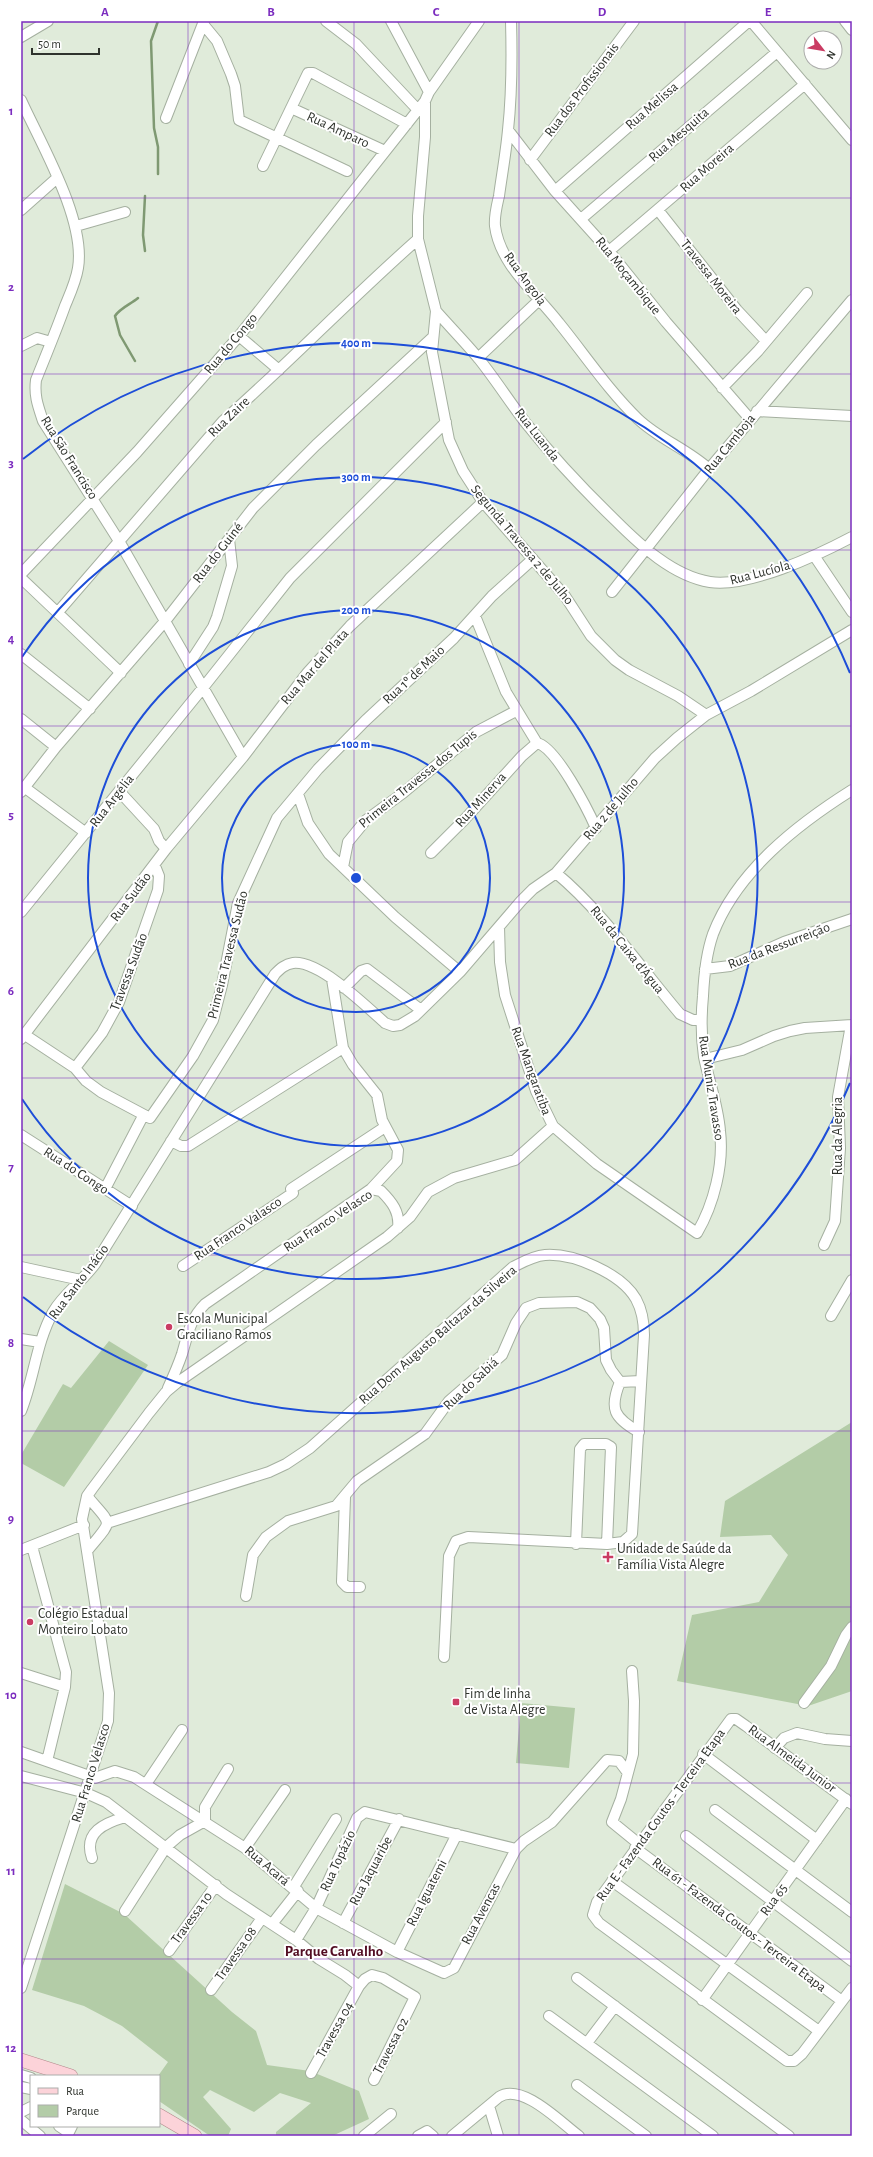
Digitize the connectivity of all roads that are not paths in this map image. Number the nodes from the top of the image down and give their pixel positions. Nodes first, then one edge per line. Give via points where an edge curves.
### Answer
1 (48, 21) edge
2 (326, 21) edge
3 (391, 21) edge
4 (479, 21) edge
5 (511, 21) edge
6 (634, 21) edge
7 (750, 21) edge
8 (845, 21) edge
9 (204, 23) edge
10 (852, 30) edge
11 (21, 37) edge
12 (777, 52) junction
13 (805, 84) junction
14 (427, 97) junction
15 (21, 100) edge
16 (291, 108) junction
17 (418, 110) junction
18 (166, 118) dead end
19 (407, 124) junction
20 (508, 130) junction
21 (276, 137) junction
22 (852, 140) edge
23 (385, 152) junction
24 (530, 160) junction
25 (263, 166) dead end
26 (347, 171) dead end
27 (57, 178) junction
28 (555, 191) junction
29 (21, 210) edge
30 (658, 210) junction
31 (125, 212) dead end
32 (581, 219) junction
33 (76, 226) junction
34 (418, 239) junction
35 (610, 251) junction
36 (807, 293) dead end
37 (539, 300) junction
38 (852, 300) edge
39 (436, 311) junction
40 (239, 336) junction
41 (432, 338) junction
42 (766, 341) junction
43 (51, 342) junction
44 (21, 346) edge
45 (478, 358) junction
46 (279, 370) junction
47 (722, 388) junction
48 (757, 411) junction
49 (852, 416) edge
50 (750, 419) junction
51 (446, 422) junction
52 (709, 469) junction
53 (93, 498) junction
54 (483, 502) junction
55 (852, 537) edge
56 (228, 539) junction
57 (119, 541) junction
58 (646, 551) junction
59 (815, 557) junction
60 (533, 559) junction
61 (21, 574) edge
62 (21, 578) edge
63 (612, 592) dead end
64 (58, 612) junction
65 (852, 612) edge
66 (475, 616) junction
67 (166, 620) junction
68 (852, 630) edge
69 (21, 654) edge
70 (189, 664) junction
71 (121, 673) junction
72 (202, 689) junction
73 (90, 709) junction
74 (516, 710) junction
75 (706, 715) junction
76 (21, 719) edge
77 (534, 745) junction
78 (56, 747) junction
79 (243, 757) junction
80 (23, 789) edge
81 (852, 790) edge
82 (119, 791) junction
83 (298, 794) junction
84 (596, 828) junction
85 (86, 833) junction
86 (166, 849) junction
87 (431, 853) dead end
88 (155, 866) junction
89 (343, 867) junction
90 (556, 873) junction
91 (21, 912) edge
92 (852, 919) edge
93 (499, 927) junction
94 (705, 969) junction
95 (460, 972) junction
96 (332, 979) junction
97 (344, 988) junction
98 (421, 1010) junction
99 (701, 1020) junction
100 (400, 1025) joint
101 (852, 1025) edge
102 (23, 1037) edge
103 (343, 1048) junction
104 (705, 1059) junction
105 (74, 1068) junction
106 (148, 1115) junction
107 (552, 1126) junction
108 (385, 1127) junction
109 (21, 1135) edge
110 (171, 1141) junction
111 (104, 1189) junction
112 (371, 1189) junction
113 (132, 1206) junction
114 (681, 1223) joint
115 (398, 1228) junction
116 (824, 1245) dead end
117 (183, 1266) dead end
118 (21, 1267) edge
119 (82, 1280) junction
120 (852, 1280) edge
121 (832, 1316) dead end
122 (21, 1339) edge
123 (40, 1342) junction
124 (641, 1381) junction
125 (620, 1382) junction
126 (166, 1392) junction
127 (21, 1411) edge
128 (639, 1432) junction
129 (87, 1496) junction
130 (345, 1497) junction
131 (99, 1511) junction
132 (84, 1525) junction
133 (106, 1526) junction
134 (576, 1544) junction
135 (607, 1544) junction
136 (32, 1546) junction
137 (21, 1550) edge
138 (87, 1551) junction
139 (360, 1587) dead end
140 (246, 1596) dead end
141 (852, 1627) edge
142 (444, 1657) dead end
143 (632, 1671) dead end
144 (21, 1673) edge
145 (65, 1687) junction
146 (804, 1703) dead end
147 (730, 1719) joint
148 (182, 1730) dead end
149 (852, 1741) edge
150 (775, 1748) junction
151 (21, 1752) edge
152 (704, 1754) junction
153 (48, 1761) junction
154 (228, 1769) dead end
155 (628, 1773) junction
156 (21, 1776) edge
157 (91, 1777) junction
158 (146, 1784) junction
159 (285, 1790) dead end
160 (86, 1793) junction
161 (849, 1801) edge
162 (714, 1810) dead end
163 (125, 1817) junction
164 (399, 1819) junction
165 (336, 1820) dead end
166 (205, 1821) junction
167 (457, 1834) junction
168 (686, 1836) dead end
169 (817, 1840) junction
170 (637, 1846) junction
171 (166, 1847) junction
172 (245, 1848) junction
173 (516, 1849) junction
174 (92, 1858) dead end
175 (795, 1870) junction
176 (612, 1881) junction
177 (216, 1886) junction
178 (295, 1890) junction
179 (772, 1902) junction
180 (316, 1908) junction
181 (125, 1911) dead end
182 (852, 1912) edge
183 (262, 1918) junction
184 (343, 1923) junction
185 (272, 1924) junction
186 (750, 1932) junction
187 (296, 1940) junction
188 (169, 1951) dead end
189 (397, 1952) junction
190 (852, 1961) edge
191 (727, 1965) junction
192 (442, 1972) joint
193 (577, 1978) dead end
194 (358, 1986) junction
195 (21, 1988) edge
196 (852, 1988) edge
197 (211, 1990) dead end
198 (702, 2000) junction
199 (842, 2002) junction
200 (615, 2006) junction
201 (549, 2016) dead end
202 (819, 2031) junction
203 (587, 2044) junction
204 (21, 2060) edge
205 (311, 2073) dead end
206 (68, 2075) edge
207 (374, 2080) dead end
208 (577, 2085) dead end
209 (489, 2106) junction
210 (30, 2108) edge
211 (21, 2112) edge
212 (391, 2114) dead end
213 (160, 2116) edge
214 (21, 2120) edge
215 (160, 2120) edge
216 (174, 2124) junction
217 (40, 2136) edge
218 (195, 2136) edge
219 (364, 2136) edge
220 (418, 2136) edge
221 (433, 2136) edge
222 (452, 2136) edge
223 (498, 2136) edge
224 (579, 2136) edge
225 (646, 2136) edge
226 (713, 2136) edge
227 (789, 2136) edge

1 - 11 street
2 - 17 street via 356,44
3 - 14 street
4 - 14 street, Rua do Congo
5 - 20 street, Rua Angola via 512,71
6 - 24 street, Rua dos Profissionais
7 - 12 street
7 - 28 street, Rua Melissa
8 - 10 street
9 - 18 street
9 - 21 street via 217,41 231,74 235,86 238,118
12 - 13 street
12 - 32 street, Rua Mesquita
13 - 22 street
13 - 30 street, Rua Moreira
14 - 17 street, Rua do Congo
14 - 34 street, Segunda Travessa 2 de Julho
15 - 27 street, Rua São Francisco
16 - 19 street via 308,73 314,73
16 - 21 street
16 - 23 street, Rua Amparo
17 - 19 street, Rua do Congo
19 - 23 street, Rua do Congo
20 - 24 street, Rua Moçambique
20 - 37 street, Rua Angola via 495,224 504,253
21 - 25 street
21 - 26 street
23 - 40 street, Rua do Congo
24 - 28 street, Rua Moçambique
27 - 29 street
27 - 33 street, Rua São Francisco
28 - 32 street, Rua Moçambique
30 - 35 street, Rua Moreira
30 - 42 street, Travessa Moreira via 736,310
31 - 33 street
32 - 35 street, Rua Moçambique
33 - 43 street, Rua São Francisco via 78,268
34 - 39 street, Segunda Travessa 2 de Julho
34 - 46 street, Rua Zaire via 362,289
35 - 47 street, Rua Moçambique
36 - 42 street
37 - 45 street
37 - 52 street, Rua Angola via 637,418
38 - 48 street, Rua Camboja
39 - 41 street, Segunda Travessa 2 de Julho
39 - 45 street, Rua Luanda
40 - 46 street
40 - 53 street, Rua do Congo
41 - 51 street, Segunda Travessa 2 de Julho via 432,352
41 - 56 street, Rua do Guiné via 316,445 253,508
42 - 47 street
43 - 44 street via 36,338
43 - 53 street, Rua São Francisco via 36,380 36,403 44,421
45 - 58 street, Rua Luanda via 562,467
46 - 57 street, Rua Zaire via 223,421
47 - 50 street, Rua Moçambique
48 - 49 street
48 - 50 street, Rua Camboja
50 - 52 street, Rua Camboja
51 - 54 street, Segunda Travessa 2 de Julho via 450,440 463,471
51 - 72 street via 290,578
52 - 58 street, Rua Camboja
53 - 57 street, Rua São Francisco
53 - 61 street, Rua do Congo
54 - 60 street, Segunda Travessa 2 de Julho
54 - 79 street, Rua Mar del Plata via 339,637 295,688
55 - 59 street, Rua Lucíola
56 - 67 street, Rua do Guiné
56 - 70 street via 232,566 213,627
57 - 64 street, Rua Zaire
57 - 67 street, Rua São Francisco
58 - 59 street, Rua Lucíola via 694,577 721,583 756,576
58 - 63 street, Rua Camboja
59 - 65 street
60 - 66 street, Rua 1º de Maio via 492,596
60 - 75 street, Segunda Travessa 2 de Julho via 574,607 591,636 615,660
62 - 64 street
64 - 71 street
66 - 74 street
66 - 83 street, Rua 1º de Maio via 360,726 318,769
67 - 70 street, Rua São Francisco
67 - 71 street, Rua do Guiné
68 - 75 street, Rua 2 de Julho
69 - 73 street
70 - 72 street, Rua São Francisco
71 - 73 street, Rua do Guiné
72 - 79 street, Rua São Francisco
72 - 82 street, Rua Argélia
73 - 78 street, Rua do Guiné
74 - 77 street
74 - 89 street, Primeira Travessa dos Tupis via 476,732 366,820 348,842
75 - 84 street, Rua 2 de Julho via 655,758
76 - 78 street
77 - 84 street via 542,745 558,762 580,796
77 - 87 street, Rua Minerva
78 - 80 street, Rua do Guiné
79 - 86 street, Rua Sudão
80 - 85 street, Rua do Guiné
81 - 94 street, Rua Muniz Travasso via 814,814 790,834 747,878 713,934
82 - 85 street, Rua Argélia
82 - 86 street via 154,829
83 - 89 street via 314,833
83 - 106 street, Primeira Travessa Sudão via 277,818 240,896 213,1020 194,1056
84 - 90 street, Rua 2 de Julho
85 - 91 street, Rua Argélia
86 - 88 street, Rua Sudão
88 - 102 street, Rua Sudão
88 - 105 street, Travessa Sudão via 159,876 158,890 125,987 112,1016
89 - 95 street
90 - 93 street, Rua 2 de Julho via 533,889
90 - 99 street, Rua da Caixa d'Água via 588,903 680,1014
92 - 94 street, Rua da Ressurreição via 784,942 730,966
93 - 95 street, Rua 2 de Julho
93 - 107 street, Rua Mangaratiba via 500,962 505,995 536,1091
94 - 99 street, Rua Muniz Travasso
95 - 98 street, Rua 2 de Julho
96 - 97 street, Rua Santo Inácio
96 - 103 street
96 - 110 street, Rua Santo Inácio via 310,966 294,963 275,974
97 - 98 street via 361,971 367,969
97 - 100 street, Rua Santo Inácio via 385,1023
98 - 100 street, Rua 2 de Julho
99 - 104 street, Rua Muniz Travasso
101 - 104 street via 805,1028 774,1036 742,1050
101 - 116 street, Rua da Alegria via 838,1097 840,1144 835,1221
102 - 105 street
103 - 108 street via 377,1095
103 - 110 street via 188,1146
104 - 114 street, Rua Muniz Travasso via 720,1125 720,1159 713,1193 700,1227 696,1232
105 - 106 street via 101,1092
106 - 111 street, Primeira Travessa Sudão
107 - 114 street, Rua Mangaratiba via 597,1164
107 - 115 street via 515,1160 440,1184 428,1192 410,1217
108 - 112 street via 396,1144 399,1155 392,1168
108 - 117 street, Rua Franco Valasco
109 - 111 street, Rua do Congo
110 - 113 street, Rua Santo Inácio
111 - 113 street, Rua do Congo
112 - 115 street, Rua Franco Velasco via 381,1190 394,1207 398,1213
112 - 126 street, Rua Franco Velasco via 205,1304 191,1322 178,1365
113 - 119 street, Rua Santo Inácio
115 - 126 street, Rua Franco Velasco
118 - 119 street
119 - 123 street, Rua Santo Inácio via 58,1304
120 - 121 street
122 - 123 street
123 - 127 street, Rua Santo Inácio
124 - 125 street
124 - 128 street, Rua Dom Augusto Baltazar da Silveira
124 - 133 street, Rua Dom Augusto Baltazar da Silveira via 643,1319 630,1291 613,1277 576,1259 544,1256 527,1259 513,1267 310,1448 286,1464
125 - 128 street via 614,1398 614,1409 621,1421
125 - 130 street, Rua do Sabiá via 606,1360 604,1328 596,1313 577,1302 534,1305 526,1308 502,1355 449,1401 425,1434 357,1481
126 - 129 street, Rua Franco Velasco
128 - 135 street, Rua Dom Augusto Baltazar da Silveira via 633,1529 628,1539 619,1544
129 - 131 street
129 - 132 street, Rua Franco Velasco via 83,1508
130 - 139 street via 342,1582 347,1587
130 - 140 street, Rua do Sabiá via 331,1508 288,1521 266,1537 253,1555
131 - 132 street via 88,1514
131 - 133 street via 105,1515
132 - 133 street via 87,1531 94,1534
132 - 136 street
132 - 138 street, Rua Franco Velasco
133 - 138 street
134 - 135 street
134 - 135 street via 580,1449 584,1444 608,1444 611,1447
134 - 142 street via 468,1537 456,1541 449,1556
136 - 137 street
136 - 145 street via 60,1646 66,1672
138 - 157 street, Rua Franco Velasco via 110,1703 108,1722
141 - 146 street via 831,1666
143 - 155 street via 634,1746
144 - 145 street
145 - 153 street
147 - 150 street, Rua Almeida Junior via 742,1723
147 - 152 street, Rua E - Fazenda Coutos - Terceira Etapa
148 - 158 street
149 - 150 street via 797,1733 784,1738
150 - 161 street, Rua Almeida Junior
151 - 153 street
152 - 169 street
152 - 170 street, Rua E - Fazenda Coutos - Terceira Etapa
153 - 157 street
154 - 166 street via 205,1807
155 - 170 street, Rua 61 - Fazenda Coutos - Terceira Etapa via 612,1822
155 - 173 street via 619,1761 607,1760 552,1822
156 - 160 street
157 - 158 street, Rua Acará via 98,1778 112,1772 122,1772
157 - 160 street, Rua Franco Velasco
158 - 166 street, Rua Acará
159 - 172 street
160 - 163 street via 106,1802
160 - 195 street, Rua Franco Velasco
161 - 169 street, Rua 65
162 - 175 street
163 - 171 street
163 - 174 street via 101,1826 94,1834 90,1843
164 - 167 street
164 - 180 street, Rua Topázio via 370,1812 361,1814
164 - 184 street, Rua Jaquaribe
165 - 178 street, Rua Topázio
166 - 171 street via 180,1835
166 - 172 street, Rua Acará
167 - 173 street
167 - 189 street, Rua Iguatemi
168 - 179 street
169 - 175 street, Rua 65
170 - 176 street, Rua E - Fazenda Coutos - Terceira Etapa
170 - 186 street, Rua 61 - Fazenda Coutos - Terceira Etapa
171 - 177 street
171 - 181 street
172 - 178 street, Rua Acará
173 - 192 street, Rua Avencas via 454,1968 447,1973
175 - 179 street, Rua 65
175 - 182 street
176 - 191 street
176 - 198 street, Rua E - Fazenda Coutos - Terceira Etapa via 594,1907 594,1919
177 - 183 street
177 - 188 street, Travessa 10
178 - 180 street, Rua Acará
178 - 185 street, Rua Topázio
179 - 186 street, Rua 65
179 - 190 street
180 - 184 street, Rua Acará
180 - 187 street, Rua Topázio
183 - 185 street
183 - 197 street, Travessa 08
184 - 189 street, Rua Acará
185 - 187 street
186 - 191 street, Rua 65
186 - 199 street, Rua 61 - Fazenda Coutos - Terceira Etapa
187 - 194 street
189 - 192 street, Rua Acará
191 - 198 street, Rua 65
191 - 202 street
193 - 200 street
194 - 205 street, Travessa 04
194 - 207 street, Travessa 02 via 372,1976 402,1988 415,1997
196 - 199 street
198 - 202 street, Rua E - Fazenda Coutos - Terceira Etapa via 787,2061 794,2061
199 - 202 street
200 - 203 street
200 - 227 street
201 - 203 street
203 - 226 street
204 - 206 main road
208 - 225 street
209 - 222 street
209 - 223 street
209 - 224 street via 503,2095 520,2095 538,2105
210 - 211 street
212 - 219 street
213 - 216 main road
214 - 217 street
215 - 216 main road
216 - 218 main road
220 - 221 street via 427,2131

